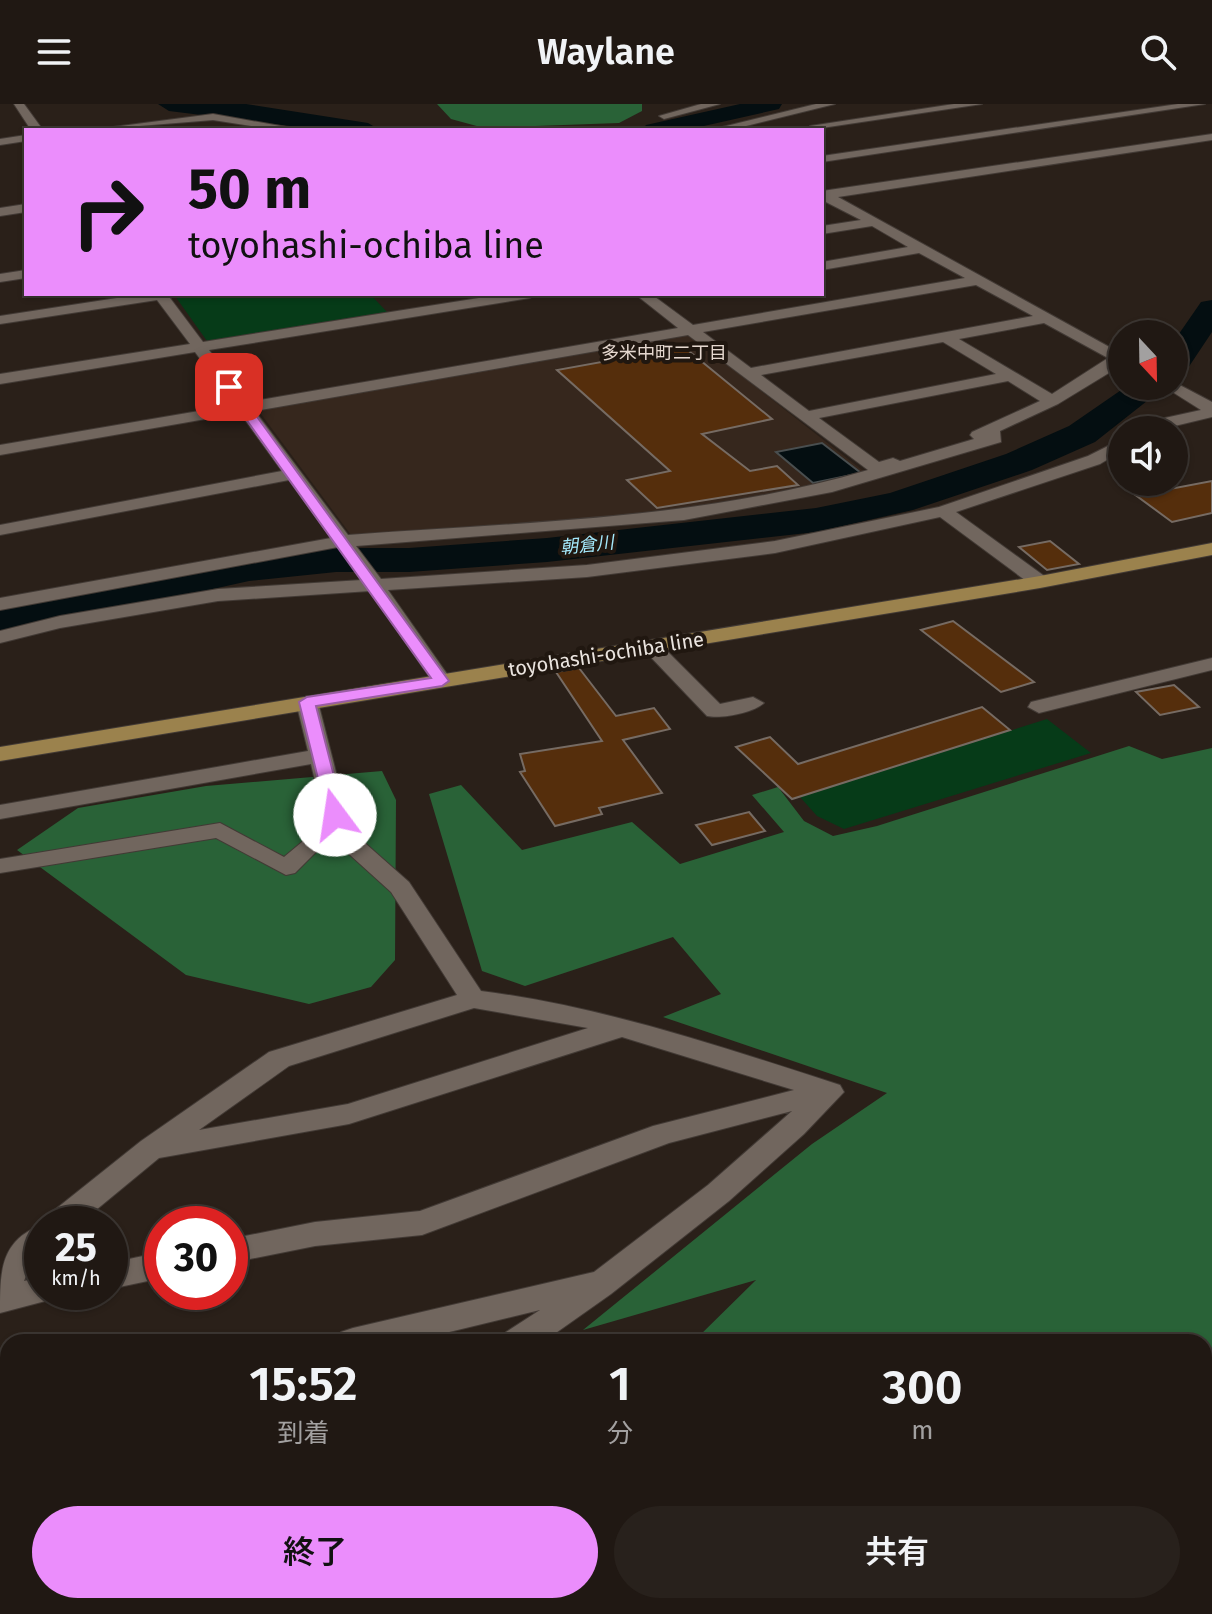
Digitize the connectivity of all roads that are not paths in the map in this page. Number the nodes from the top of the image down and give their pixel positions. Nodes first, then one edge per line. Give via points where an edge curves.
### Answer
1 (19, 104) edge
2 (715, 104) edge
3 (830, 104) edge
4 (977, 104) edge
5 (1141, 104) edge
6 (1200, 104) edge
7 (961, 105) edge
8 (1156, 110) junction
9 (788, 113) junction
10 (663, 118) edge
11 (1184, 121) dead end
12 (815, 126) junction
13 (1198, 127) dead end
14 (36, 128) edge
15 (114, 128) edge
16 (284, 128) edge
17 (724, 128) edge
18 (819, 128) edge
19 (824, 130) edge
20 (1212, 135) edge
21 (975, 137) junction
22 (24, 138) edge
23 (0, 142) edge
24 (867, 152) junction
25 (824, 159) edge
26 (1034, 163) junction
27 (824, 195) edge
28 (24, 208) edge
29 (0, 212) edge
30 (874, 222) junction
31 (824, 230) edge
32 (923, 248) junction
33 (824, 266) edge
34 (24, 274) edge
35 (0, 278) edge
36 (979, 280) junction
37 (151, 296) edge
38 (165, 296) edge
39 (518, 296) edge
40 (645, 296) edge
41 (780, 296) edge
42 (801, 310) junction
43 (1046, 318) junction
44 (0, 320) edge
45 (691, 330) junction
46 (946, 337) junction
47 (200, 347) junction
48 (1108, 352) edge
49 (1108, 366) edge
50 (750, 373) junction
51 (1009, 376) junction
52 (0, 379) edge
53 (1188, 396) edge
54 (1052, 401) junction
55 (244, 408) junction
56 (1212, 411) edge
57 (806, 416) junction
58 (1188, 417) edge
59 (992, 431) junction
60 (0, 450) edge
61 (1108, 452) edge
62 (293, 474) junction
63 (943, 511) junction
64 (0, 530) edge
65 (344, 543) junction
66 (1212, 549) edge
67 (1040, 582) junction
68 (374, 583) junction
69 (0, 604) edge
70 (0, 637) edge
71 (651, 646) junction
72 (1212, 664) edge
73 (442, 681) junction
74 (307, 702) junction
75 (753, 703) dead end
76 (1039, 707) dead end
77 (0, 754) edge
78 (320, 756) junction
79 (0, 812) edge
80 (335, 815) junction
81 (0, 866) edge
82 (473, 999) junction
83 (625, 1026) junction
84 (830, 1092) junction
85 (151, 1149) junction
86 (80, 1206) edge
87 (248, 1247) edge
88 (24, 1251) edge
89 (610, 1280) junction
90 (24, 1294) edge
91 (0, 1299) edge
92 (386, 1334) edge
93 (530, 1334) edge

1 - 14 street
2 - 10 street
3 - 9 street
4 - 7 street
5 - 8 street
6 - 8 street
7 - 12 street
8 - 11 street
8 - 21 street
9 - 12 street
9 - 17 street
12 - 18 street
13 - 20 street
15 - 16 street via 213,117
19 - 24 street
20 - 26 street
21 - 24 street
21 - 26 street
22 - 23 street
24 - 25 street
26 - 27 street
27 - 30 street
28 - 29 street
30 - 31 street
30 - 32 street
32 - 33 street
32 - 36 street
34 - 35 street
36 - 42 street
36 - 43 street
37 - 44 street
38 - 47 street
39 - 47 street
40 - 45 street
41 - 42 street
42 - 45 street
43 - 46 street
43 - 48 street
45 - 50 street
45 - 55 street
46 - 50 street
46 - 51 street
47 - 52 street
47 - 55 street
49 - 54 street
50 - 57 street
51 - 54 street
51 - 57 street
53 - 56 street
54 - 59 street
55 - 60 street
55 - 62 street
56 - 58 street
57 - 59 street via 877,469
59 - 65 street via 995,438 888,472 684,515
61 - 63 street
62 - 64 street
62 - 65 street
63 - 67 street
63 - 68 street via 711,557 587,571
65 - 68 street
65 - 69 street
66 - 67 main road, toyohashi-ochiba line
67 - 71 main road, toyohashi-ochiba line
68 - 70 street via 218,595
68 - 73 street
71 - 73 main road, toyohashi-ochiba line
71 - 75 street via 715,711
72 - 76 street
73 - 74 main road, toyohashi-ochiba line
74 - 77 main road, toyohashi-ochiba line
74 - 78 street
78 - 79 street
78 - 80 street
80 - 81 street via 316,842 286,868 220,830
80 - 82 street via 347,840 400,887
82 - 83 street
82 - 85 street via 279,1059
83 - 84 street
83 - 85 street via 349,1114
84 - 87 street via 663,1134 422,1223
84 - 89 street via 775,1146
85 - 86 street
88 - 91 street
89 - 92 street
89 - 93 street
90 - 91 street

